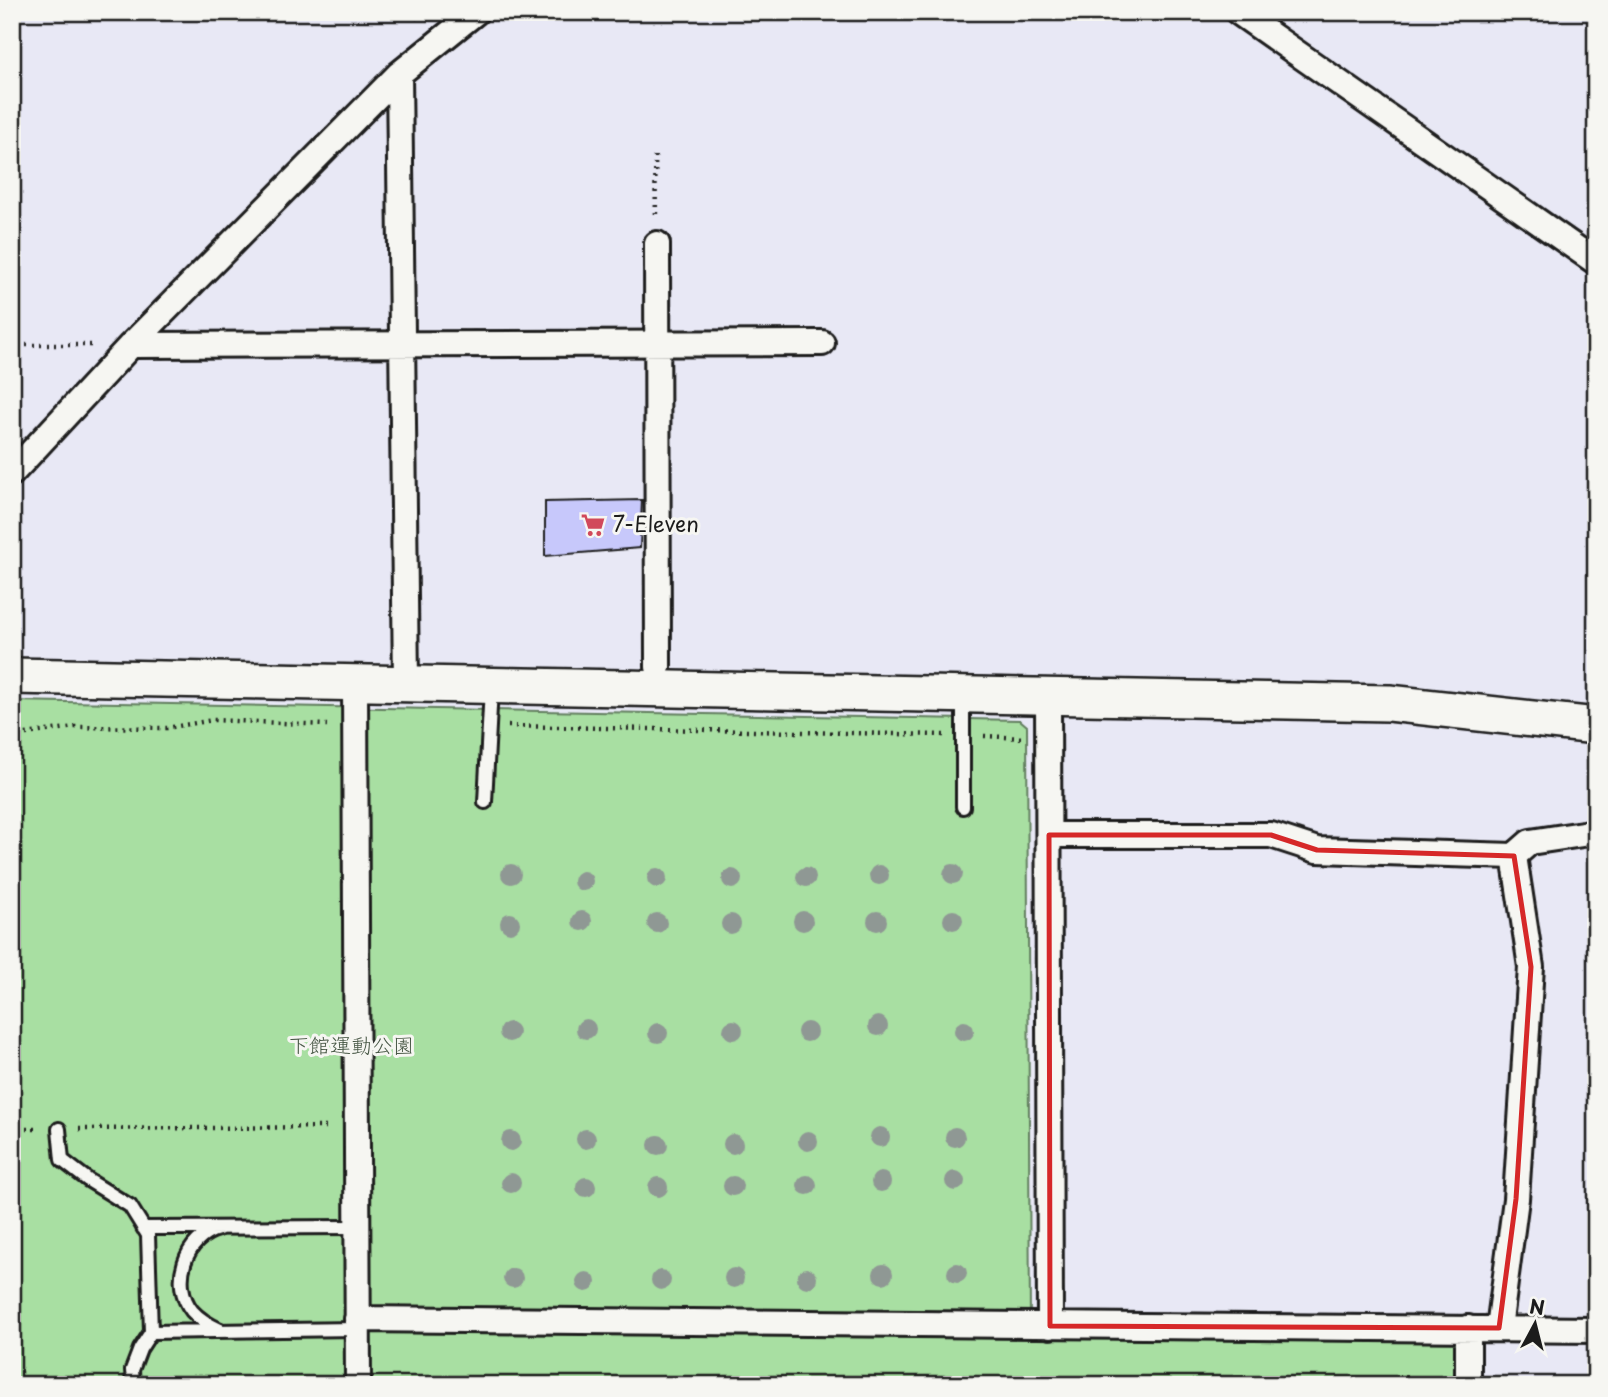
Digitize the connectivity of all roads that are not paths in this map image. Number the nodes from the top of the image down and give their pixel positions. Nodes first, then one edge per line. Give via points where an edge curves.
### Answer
1 (476, 12) edge
2 (1238, 12) edge
3 (399, 74) junction
4 (657, 244) road end
5 (1596, 261) edge
6 (657, 343) junction
7 (822, 343) dead end
8 (402, 344) junction
9 (131, 345) junction
10 (12, 473) edge
11 (658, 667) dead end
12 (12, 676) edge
13 (355, 682) junction
14 (406, 682) junction
15 (492, 684) junction
16 (963, 694) junction
17 (1048, 696) junction
18 (1596, 726) edge
19 (485, 803) dead end
20 (963, 807) dead end
21 (1596, 832) edge
22 (1049, 835) junction
23 (1514, 856) junction
24 (59, 1129) road end
25 (143, 1227) junction
26 (230, 1227) junction
27 (356, 1227) junction
28 (357, 1324) junction
29 (1050, 1326) junction
30 (1468, 1328) junction
31 (1499, 1328) junction
32 (1596, 1330) edge
33 (151, 1332) junction
34 (238, 1332) junction
35 (133, 1385) edge
36 (358, 1385) edge
37 (1468, 1385) edge

1 - 3 street
2 - 5 street
3 - 8 street
3 - 9 street
4 - 6 street
6 - 7 street
6 - 8 street
6 - 11 street
8 - 9 street
8 - 14 street
9 - 10 street
12 - 13 street
13 - 14 street
13 - 27 street
14 - 15 street
15 - 16 street
15 - 19 lane
16 - 17 street
16 - 20 lane
17 - 18 street via 1390,703
17 - 22 street
21 - 23 street via 1530,842
22 - 23 street via 1270,835 1317,850
22 - 29 street
23 - 31 street via 1531,967 1516,1199
24 - 25 lane via 62,1160 130,1206
25 - 26 lane
25 - 33 lane via 148,1236
26 - 27 lane
26 - 34 lane via 197,1241 181,1273 190,1309 203,1322
27 - 28 street
28 - 29 street
28 - 34 lane
28 - 36 street
29 - 30 street
30 - 31 street
30 - 37 street
31 - 32 street
33 - 34 lane
33 - 35 lane via 132,1370

